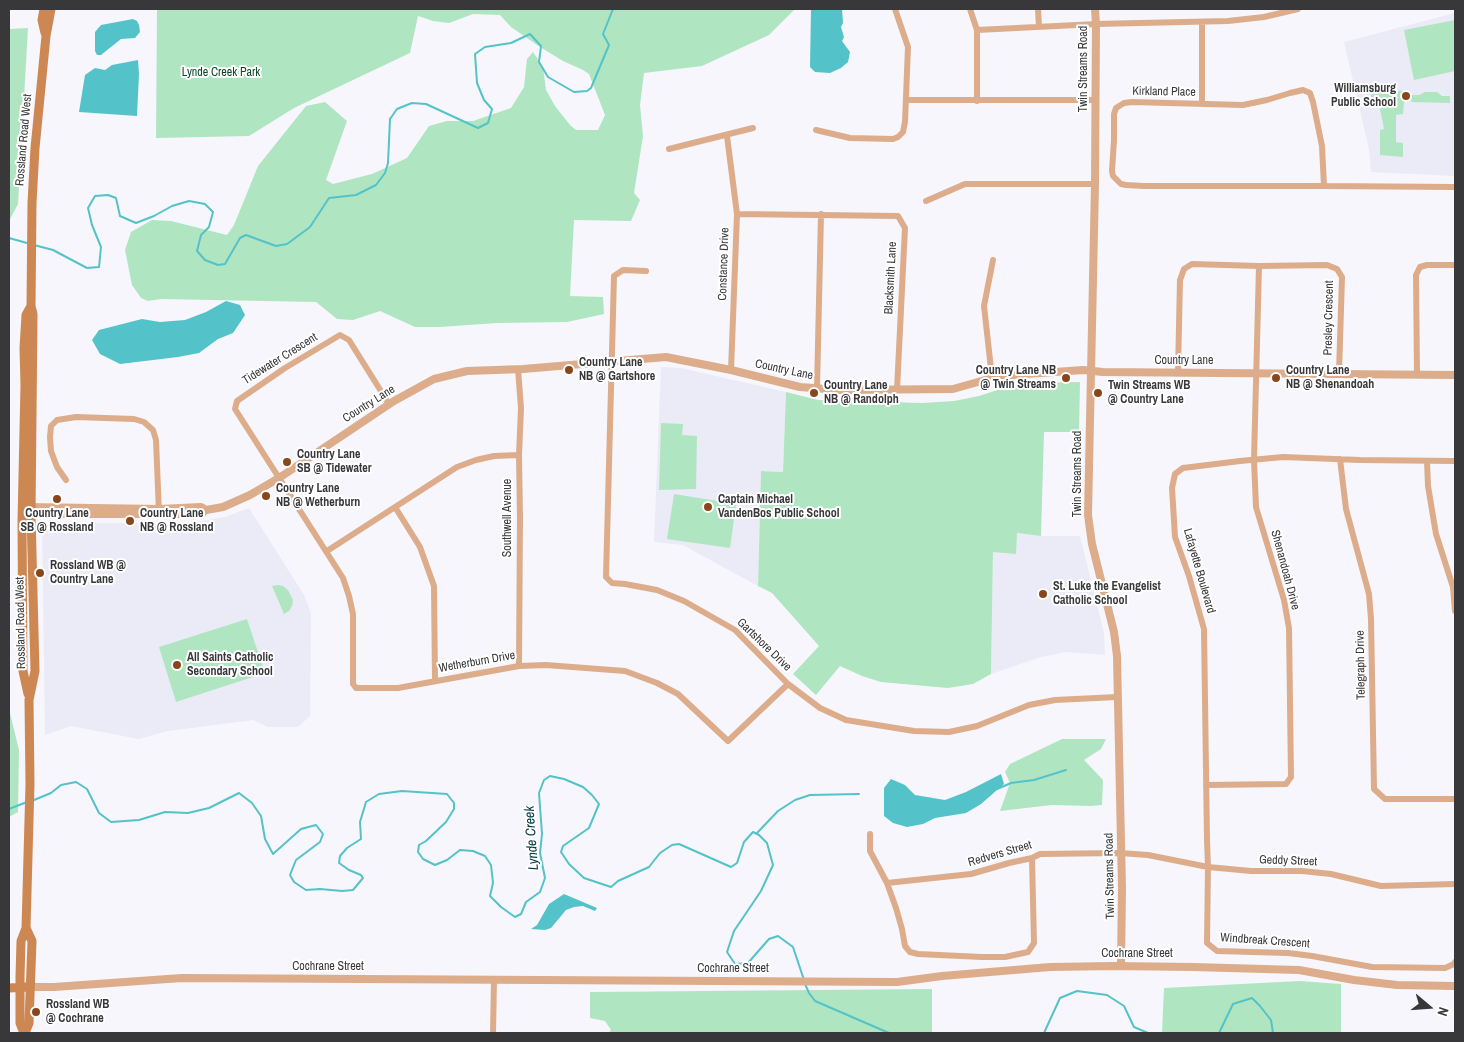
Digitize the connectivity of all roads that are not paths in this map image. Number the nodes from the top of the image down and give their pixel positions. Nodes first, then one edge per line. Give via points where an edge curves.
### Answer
1 (44, 9) edge
2 (51, 9) edge
3 (895, 9) edge
4 (970, 9) edge
5 (1038, 9) edge
6 (1095, 9) edge
7 (1298, 9) edge
8 (1202, 22) junction
9 (1096, 24) junction
10 (1039, 27) junction
11 (977, 30) junction
12 (46, 36) junction
13 (906, 100) junction
14 (978, 100) junction
15 (1096, 100) junction
16 (1202, 104) junction
17 (753, 128) dead end
18 (816, 130) dead end
19 (727, 136) junction
20 (669, 149) dead end
21 (1095, 184) junction
22 (1324, 186) junction
23 (1455, 187) edge
24 (926, 201) dead end
25 (737, 214) junction
26 (822, 214) junction
27 (993, 260) dead end
28 (1455, 265) edge
29 (1259, 266) junction
30 (646, 271) dead end
31 (611, 361) junction
32 (518, 369) junction
33 (731, 370) junction
34 (1090, 371) junction
35 (1178, 372) junction
36 (1257, 372) junction
37 (1339, 373) junction
38 (1417, 375) junction
39 (1455, 375) edge
40 (992, 378) junction
41 (817, 388) junction
42 (897, 390) junction
43 (389, 404) junction
44 (518, 455) junction
45 (1340, 459) junction
46 (1254, 460) junction
47 (1427, 461) junction
48 (1455, 461) edge
49 (279, 478) junction
50 (66, 480) dead end
51 (395, 508) junction
52 (27, 511) junction
53 (160, 512) junction
54 (327, 552) junction
55 (1455, 611) edge
56 (519, 666) junction
57 (435, 680) junction
58 (788, 684) junction
59 (1117, 697) junction
60 (1206, 785) junction
61 (1455, 799) edge
62 (870, 834) dead end
63 (1120, 853) junction
64 (1032, 858) junction
65 (1208, 868) junction
66 (887, 883) junction
67 (1455, 884) edge
68 (26, 928) junction
69 (1455, 962) edge
70 (1121, 966) junction
71 (494, 980) junction
72 (1455, 986) edge
73 (31, 987) junction
74 (9, 988) edge
75 (20, 988) junction
76 (24, 1033) edge
77 (493, 1033) edge

1 - 12 main road, Rossland Road West via 42,20
2 - 12 main road, Rossland Road West
3 - 13 street via 908,46
4 - 11 street
5 - 10 street
6 - 9 street, Twin Streams Road
7 - 8 street via 1264,17
8 - 9 street
8 - 16 street
9 - 10 street
9 - 15 street, Twin Streams Road
10 - 11 street
11 - 14 street
12 - 52 main road, Rossland Road West via 35,148 31,306 26,315 24,348
13 - 14 street
13 - 18 street via 903,132 898,138 850,138
14 - 15 street
15 - 21 street, Twin Streams Road
16 - 22 street, Kirkland Place via 1242,105 1296,91 1310,93 1322,146
16 - 22 street, Kirkland Place via 1124,102 1119,105 1114,114 1113,176 1121,184 1144,186
17 - 19 street
19 - 20 street
19 - 25 street
21 - 24 street via 965,184
21 - 34 street, Twin Streams Road
22 - 23 street, Kirkland Place
25 - 26 street, Constance Drive
25 - 33 street, Constance Drive
26 - 41 street
26 - 42 street, Blacksmith Lane via 898,216 905,228
27 - 40 street via 984,306
28 - 38 street via 1427,265 1420,267 1416,275
29 - 35 street via 1192,264 1184,269 1180,280
29 - 36 street
29 - 37 street, Presley Crescent via 1327,265 1337,269 1342,277
30 - 31 street, Gartshore Drive via 623,270 614,276
31 - 32 street, Country Lane
31 - 33 street, Country Lane via 666,357
31 - 58 street, Gartshore Drive via 606,577 612,583 657,590 684,601 735,630
32 - 43 street, Country Lane via 467,371 434,379
32 - 44 street, Southwell Avenue via 521,408
33 - 41 street, Country Lane via 800,387
34 - 35 street, Country Lane
34 - 40 street, Country Lane
34 - 59 street, Twin Streams Road via 1088,515 1114,632
35 - 36 street, Country Lane
36 - 37 street, Country Lane
36 - 46 street, Shenandoah Drive
37 - 38 street, Country Lane
38 - 39 street, Country Lane
40 - 42 street, Country Lane via 953,389
41 - 42 street, Country Lane
43 - 49 street, Country Lane
43 - 49 street, Tidewater Crescent via 349,340 340,335 237,400 235,409
44 - 51 street via 494,456 457,466
44 - 56 street, Southwell Avenue
45 - 46 street, Lafayette Boulevard via 1283,456
45 - 47 street, Lafayette Boulevard
45 - 61 street, Telegraph Drive via 1346,509 1369,594 1374,788 1385,799
46 - 60 street, Lafayette Boulevard via 1183,468 1175,474 1172,488 1174,536 1204,629
46 - 60 street, Shenandoah Drive via 1256,508 1284,600 1289,628 1291,777 1286,784
47 - 48 street, Lafayette Boulevard
47 - 55 street via 1436,534 1453,587
49 - 53 street, Country Lane via 222,507
49 - 54 street, Wetherburn Drive
50 - 53 street via 51,451 51,426 57,420 76,417 144,422 153,430 156,440
51 - 54 street
51 - 57 street via 420,547 434,586
52 - 53 street, Country Lane
52 - 68 main road, Rossland Road West via 23,672 30,700 30,784
54 - 57 street, Wetherburn Drive via 343,578 353,614 353,684 356,688 398,688
56 - 57 street, Wetherburn Drive
56 - 58 street, Wetherburn Drive via 625,671 678,694 728,741
58 - 59 street, Gartshore Drive via 820,708 846,720 922,731 949,732 977,726 1029,705 1054,700
59 - 63 street, Twin Streams Road
60 - 65 street, Lafayette Boulevard
62 - 66 street via 870,851
63 - 64 street, Redvers Street via 1040,854
63 - 65 street, Geddy Street via 1148,855
63 - 70 street, Twin Streams Road
64 - 66 street, Redvers Street via 971,874
64 - 66 street via 1034,942 1028,952 1012,955 910,952 905,946
65 - 67 street, Geddy Street via 1331,874 1381,886
65 - 69 street, Windbreak Crescent via 1207,943 1217,951 1288,953 1372,967 1445,968
68 - 73 main road, Rossland Road West via 32,941
68 - 75 main road, Rossland Road West via 21,941
70 - 71 street, Cochrane Street via 1050,967 897,982
70 - 72 street, Cochrane Street via 1290,969 1397,985
71 - 73 street, Cochrane Street via 182,978
71 - 77 street
73 - 75 main road, Cochrane Street
73 - 76 main road, Rossland Road West via 29,1022
74 - 75 main road, Cochrane Street
75 - 76 main road, Rossland Road West via 20,1023

